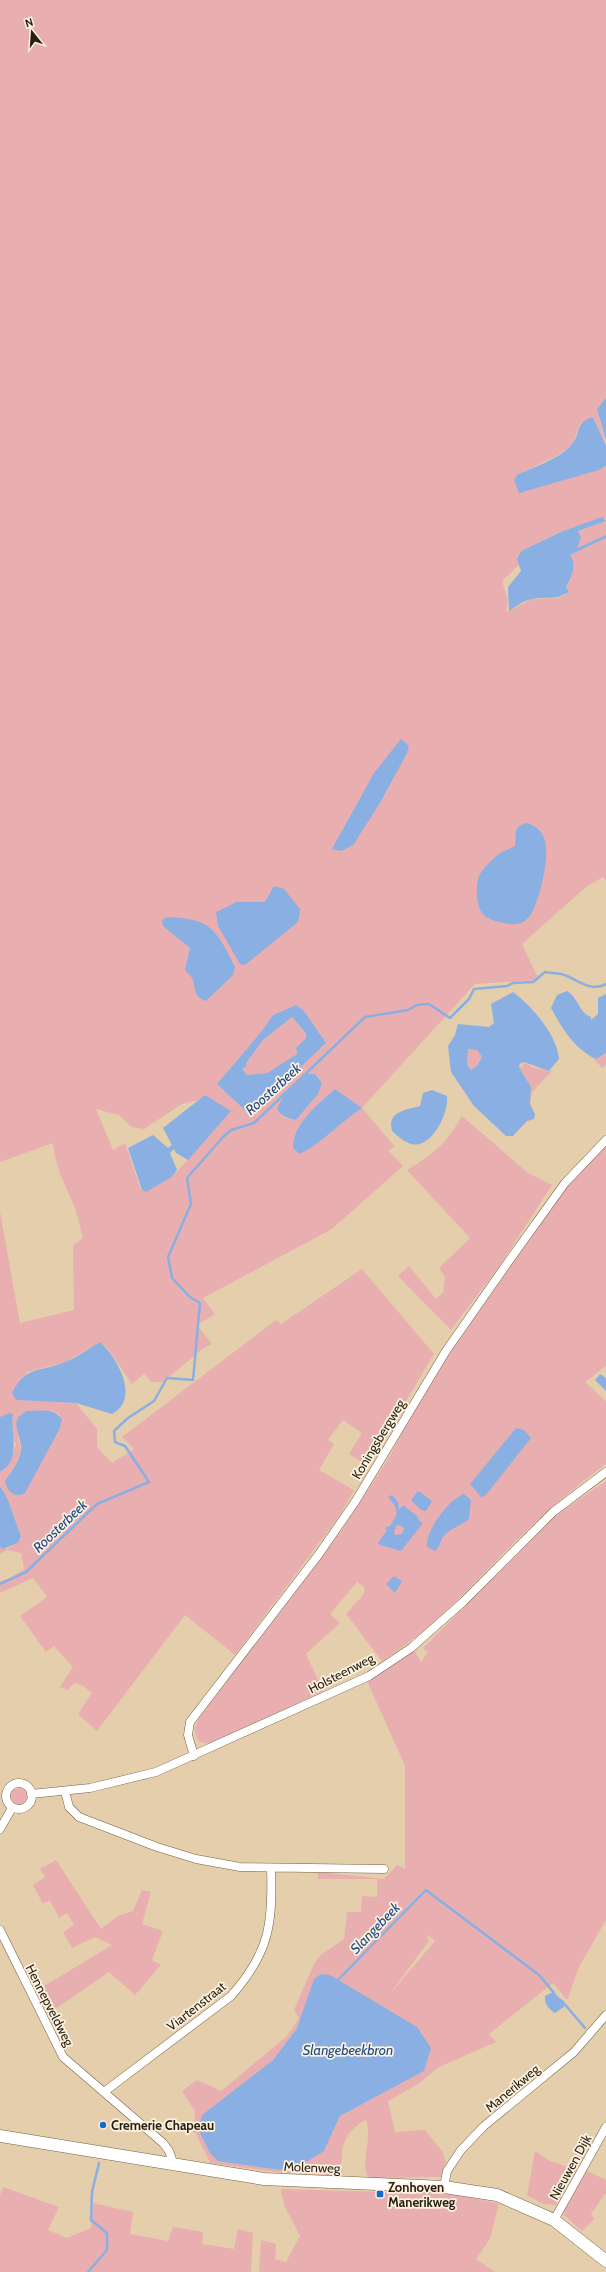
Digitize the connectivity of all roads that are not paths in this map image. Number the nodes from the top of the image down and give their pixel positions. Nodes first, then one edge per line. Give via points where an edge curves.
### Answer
1 (606, 1140) edge
2 (606, 1472) edge
3 (194, 1756) junction
4 (4, 1787) edge
5 (65, 1791) junction
6 (32, 1794) junction
7 (12, 1808) junction
8 (0, 1829) edge
9 (272, 1868) junction
10 (384, 1868) dead end
11 (0, 1930) edge
12 (606, 2015) edge
13 (104, 2092) junction
14 (606, 2127) edge
15 (0, 2136) edge
16 (174, 2165) junction
17 (444, 2187) junction
18 (554, 2220) junction
19 (606, 2261) edge

1 - 3 street, Koningsbergweg via 565,1183 506,1265 446,1351 355,1502 324,1548 190,1722 188,1736
2 - 3 street, Holsteenweg via 553,1512 464,1602 411,1648 369,1676
3 - 5 street, Holsteenweg via 156,1772 121,1782
4 - 6 street via 22,1783 29,1787
4 - 7 street via 6,1801
5 - 6 street, Holsteenweg
5 - 9 street via 69,1807 75,1815 157,1847 196,1859 240,1867
6 - 7 street via 28,1806
7 - 8 street
9 - 10 street
9 - 13 street, Viartenstraat via 270,1924 262,1953 245,1980 231,1996
11 - 13 street, Hennepveldweg via 63,2057
12 - 17 street, Manerikweg via 574,2052 484,2126 461,2150 447,2171
13 - 16 street, Hennepveldweg via 163,2144 169,2151
14 - 18 street, Nieuwen Dijk
15 - 16 street, Molenweg
16 - 17 street, Molenweg via 264,2179
17 - 18 street, Molenweg via 497,2195
18 - 19 street, Molenweg

